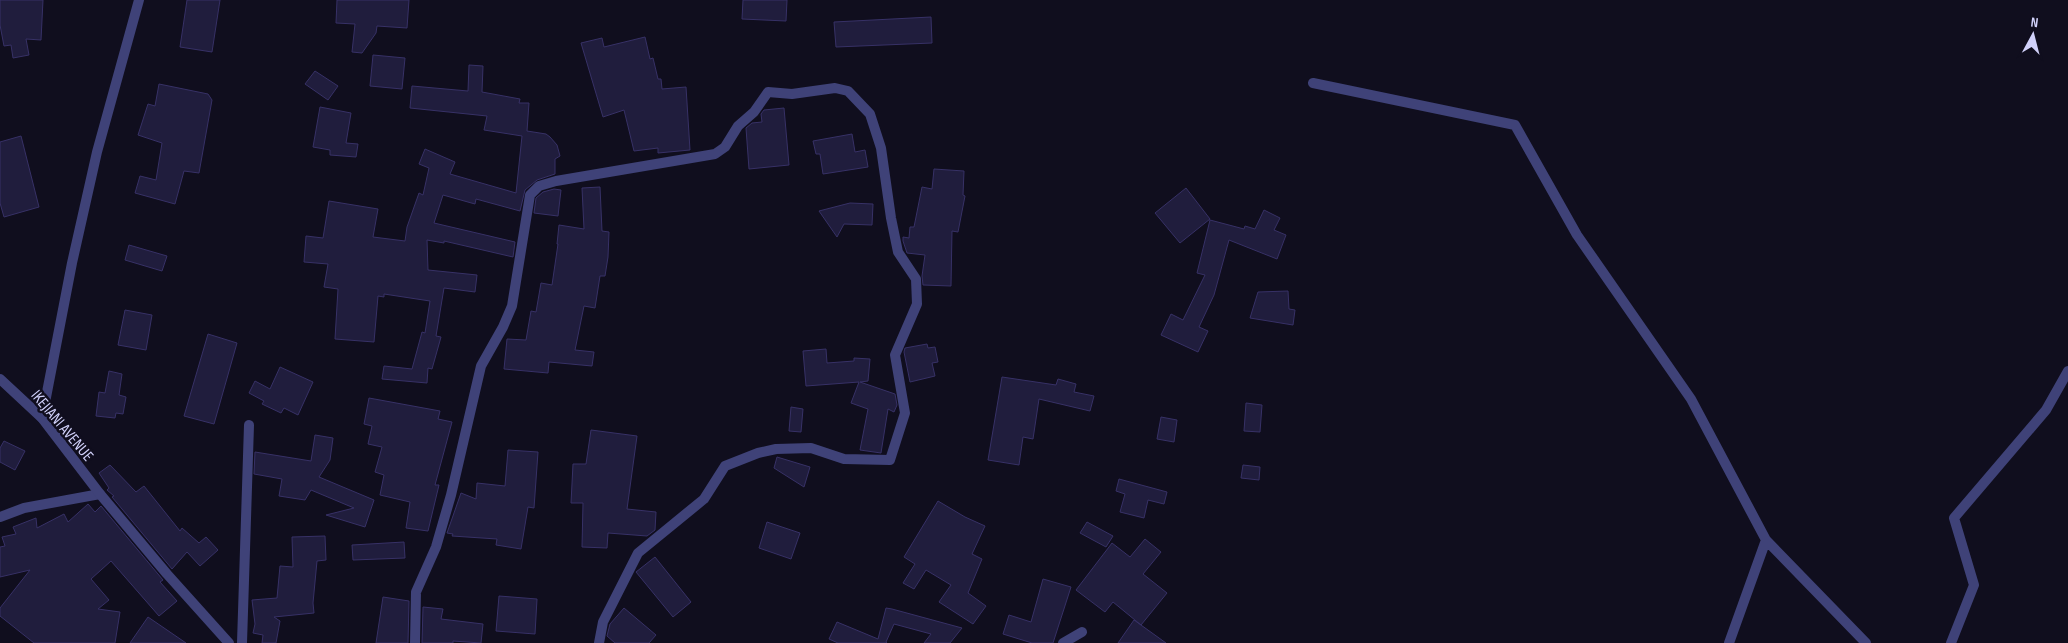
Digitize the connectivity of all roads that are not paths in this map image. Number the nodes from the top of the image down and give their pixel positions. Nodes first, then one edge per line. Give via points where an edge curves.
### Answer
1 (139, 0) edge
2 (1313, 83) dead end
3 (2068, 370) edge
4 (0, 379) edge
5 (42, 418) junction
6 (249, 425) dead end
7 (100, 494) junction
8 (0, 517) edge
9 (1766, 540) junction
10 (1082, 632) dead end
11 (229, 643) edge
12 (242, 643) edge
13 (415, 643) edge
14 (599, 643) edge
15 (1063, 643) edge
16 (1729, 643) edge
17 (1866, 643) edge
18 (1951, 643) edge

1 - 5 street via 72,263
2 - 9 street via 1515,124 1577,235 1691,400
3 - 18 street via 2046,410 1954,518 1974,585
4 - 5 street, IKEJIANI AVENUE
5 - 7 street, IKEJIANI AVENUE
6 - 12 street
7 - 8 street via 24,508
7 - 11 street, IKEJIANI AVENUE
9 - 16 street
9 - 17 street
10 - 15 street
13 - 14 street via 416,592 439,538 481,366 512,306 530,195 539,186 556,181 715,154 768,92 792,94 836,88 848,91 870,114 881,148 898,252 916,279 917,304 895,355 905,413 890,460 844,458 811,448 758,453 725,466 704,499 638,553 603,622

